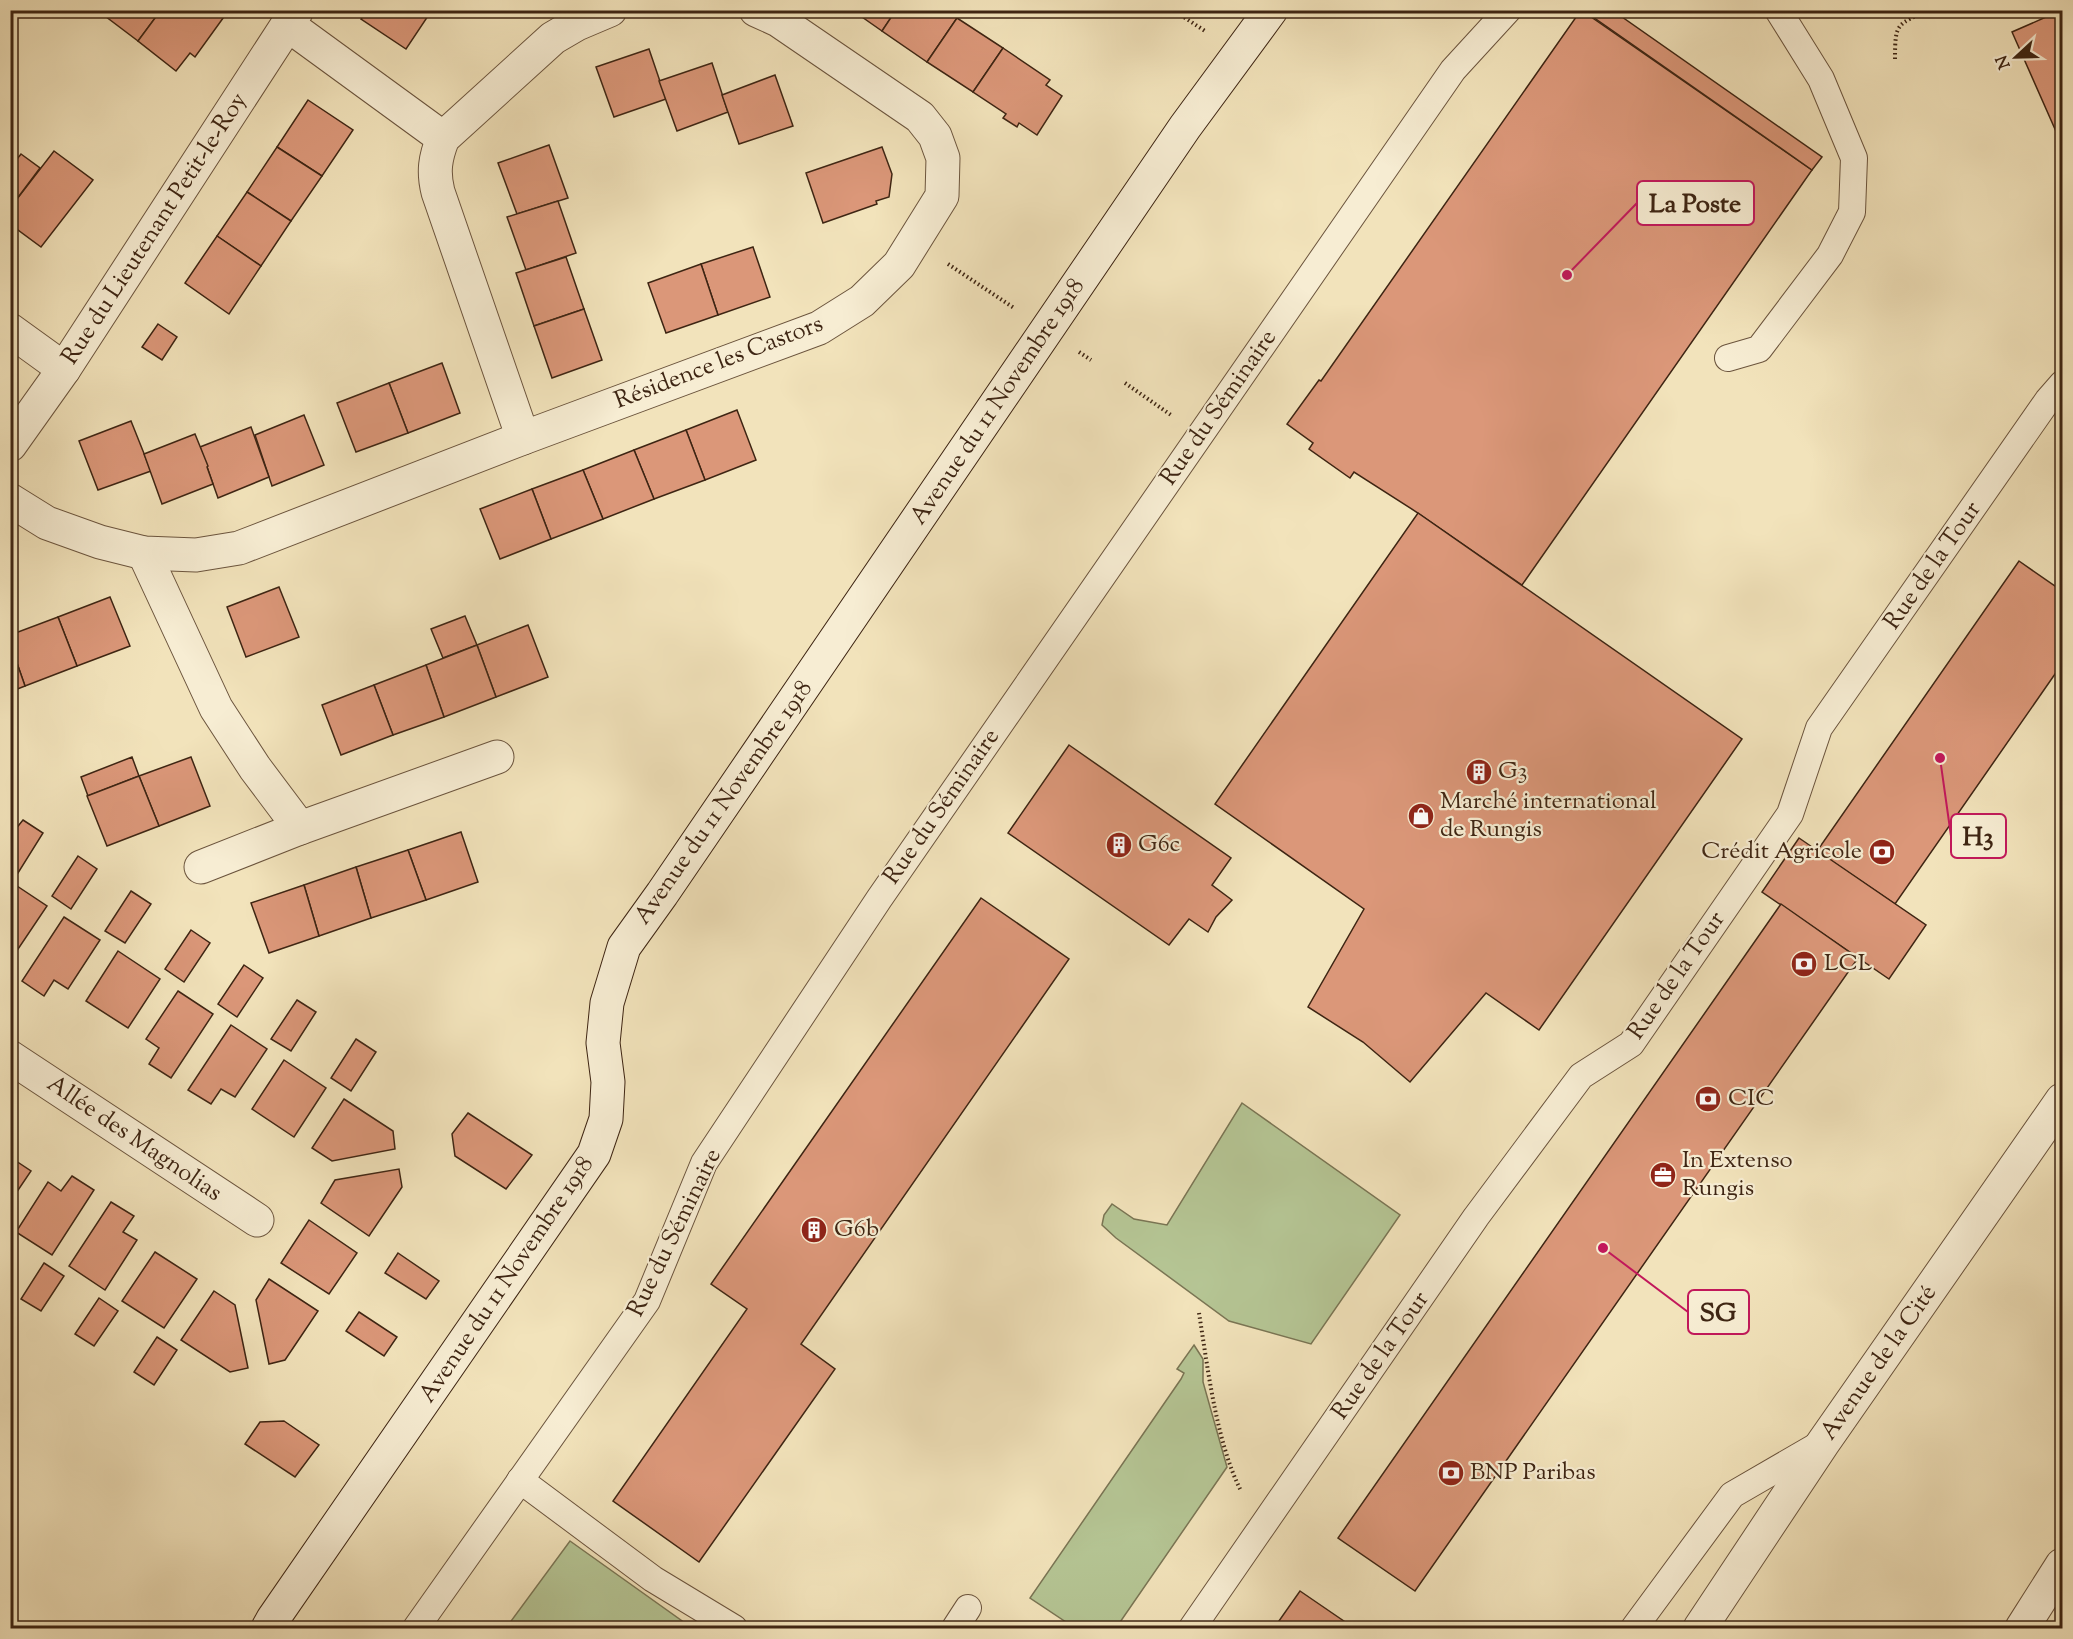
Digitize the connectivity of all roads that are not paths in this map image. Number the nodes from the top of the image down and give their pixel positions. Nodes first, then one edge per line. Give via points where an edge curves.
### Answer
1 (610, 10) edge
2 (756, 10) edge
3 (1271, 10) edge
4 (1508, 10) edge
5 (1778, 10) edge
6 (292, 18) edge
7 (443, 138) junction
8 (10, 330) edge
9 (1728, 358) dead end
10 (64, 369) junction
11 (2062, 384) edge
12 (523, 438) junction
13 (10, 445) edge
14 (10, 500) edge
15 (144, 553) junction
16 (497, 757) dead end
17 (300, 828) junction
18 (201, 867) dead end
19 (10, 1057) edge
20 (2062, 1100) edge
21 (257, 1221) dead end
22 (1823, 1443) junction
23 (520, 1480) junction
24 (2062, 1565) edge
25 (268, 1629) edge
26 (416, 1629) edge
27 (734, 1629) edge
28 (1192, 1629) edge
29 (1634, 1629) edge
30 (1700, 1629) edge
31 (2022, 1629) edge

1 - 7 street via 553,38
2 - 12 street, Résidence les Castors via 778,20 920,117 935,136 943,158 942,196 899,265 862,301 819,328
3 - 25 street, Avenue du 11 Novembre 1918 via 1185,127 624,947 607,1003 603,1043 609,1082 606,1119 594,1154
4 - 23 lane, Rue du Séminaire via 1453,70 879,899 704,1163 647,1301
5 - 9 lane via 1821,79 1854,158 1852,212 1830,255 1759,350
6 - 7 street
6 - 10 street, Rue du Lieutenant Petit-le-Roy
7 - 12 street via 435,159 438,192
8 - 10 street
10 - 13 street, Rue du Lieutenant Petit-le-Roy
11 - 28 lane, Rue de la Tour via 1819,728 1790,814 1631,1044 1581,1076 1470,1226
12 - 15 street, Résidence les Castors via 238,548 196,555
14 - 15 street, Résidence les Castors via 47,523
15 - 17 street via 216,708
16 - 17 street
17 - 18 street
19 - 21 street, Allée des Magnolias
20 - 22 street, Avenue de la Cité
22 - 29 lane via 1732,1496
22 - 30 street, Avenue de la Cité
23 - 26 lane, Rue du Séminaire
23 - 27 lane via 653,1579
24 - 31 street

